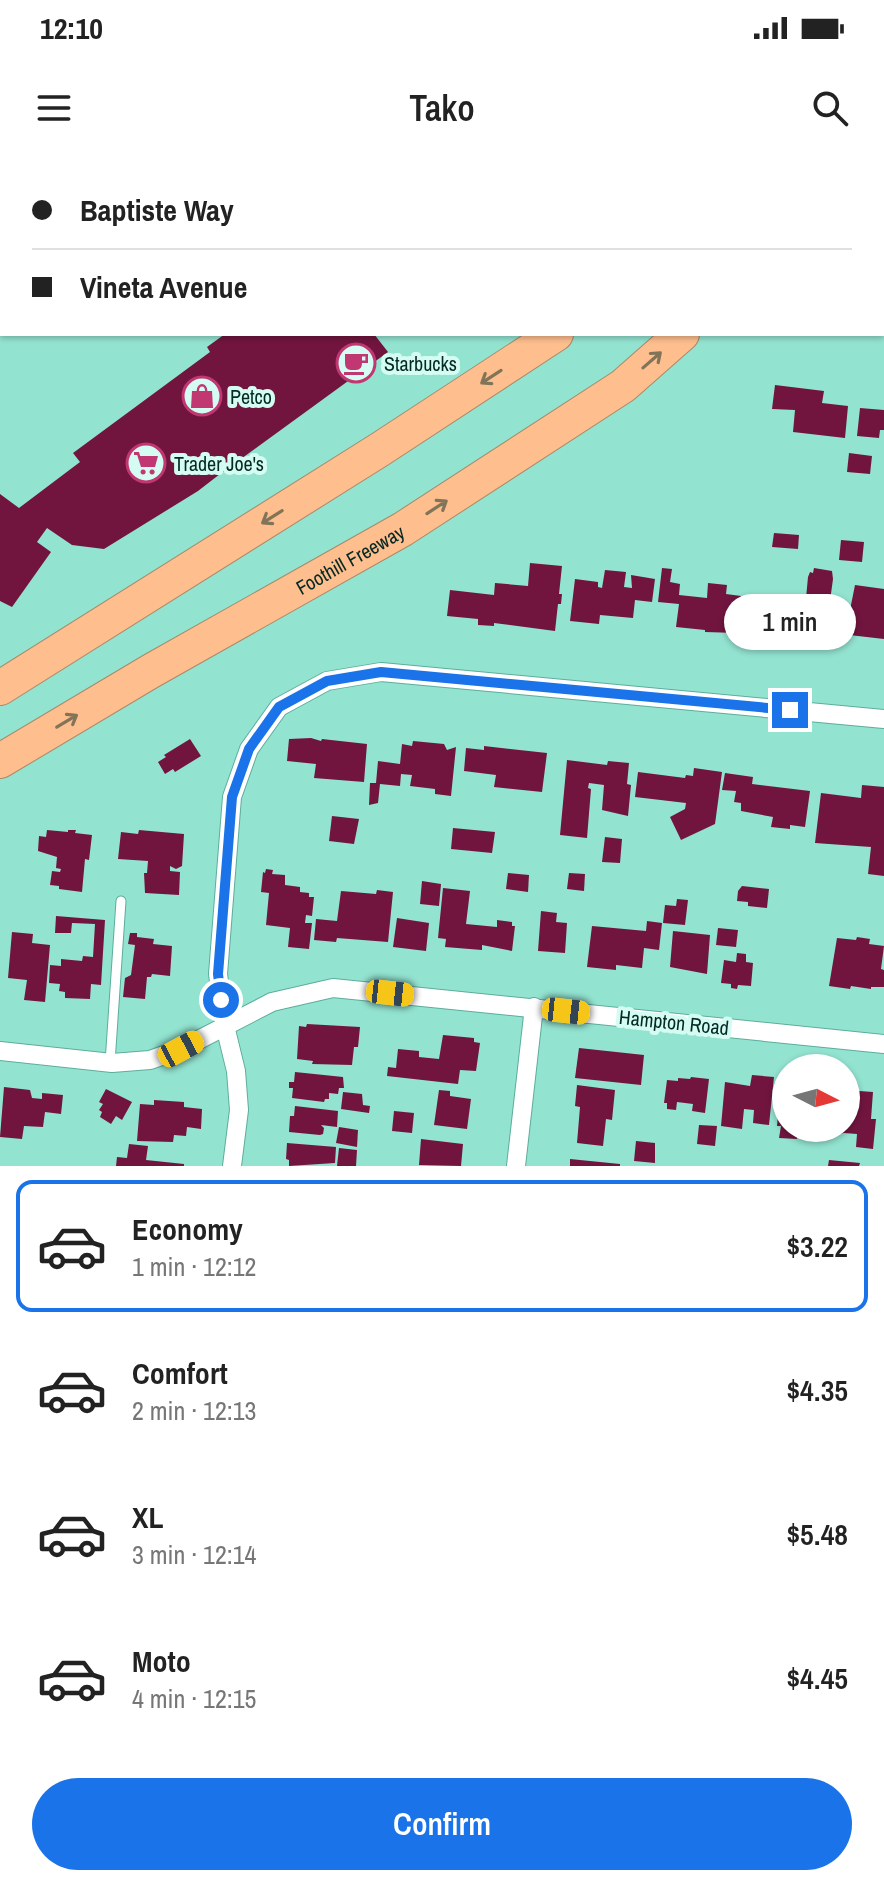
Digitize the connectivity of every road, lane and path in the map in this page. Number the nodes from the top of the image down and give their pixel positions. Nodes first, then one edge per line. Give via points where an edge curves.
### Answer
1 (553, 336) edge
2 (680, 336) edge
3 (0, 688) edge
4 (884, 719) edge
5 (0, 761) edge
6 (121, 901) dead end
7 (534, 1007) junction
8 (225, 1026) junction
9 (884, 1044) edge
10 (0, 1051) edge
11 (110, 1063) junction
12 (232, 1166) edge
13 (516, 1166) edge

1 -> 3 highway
5 -> 2 highway, Foothill Freeway via 403,529 623,386
4 - 8 street via 381,672 327,681 279,707 249,749 232,797 218,974
6 - 11 lane
7 - 8 street, Hampton Road via 333,988 272,1002
7 - 9 street, Hampton Road
7 - 13 street
8 - 11 street, Hampton Road via 150,1060
8 - 12 street via 239,1110
10 - 11 street, Hampton Road

